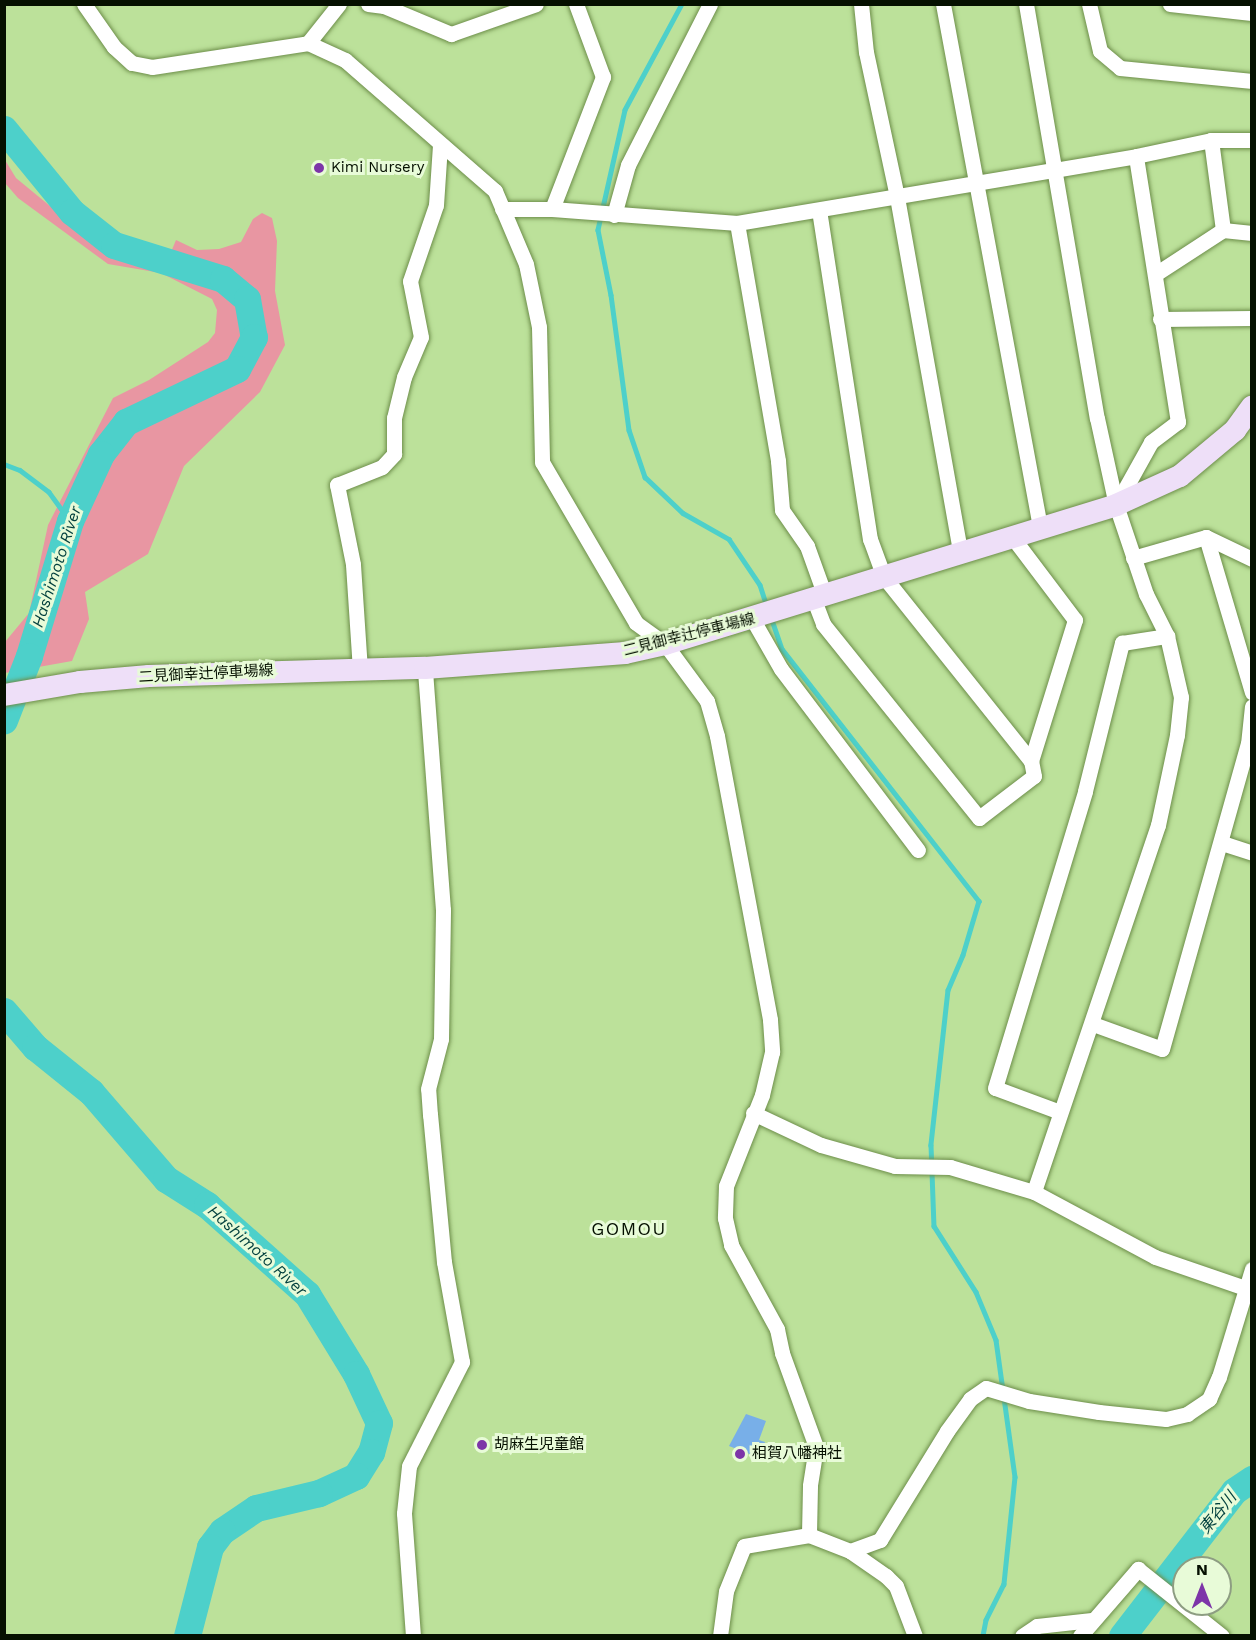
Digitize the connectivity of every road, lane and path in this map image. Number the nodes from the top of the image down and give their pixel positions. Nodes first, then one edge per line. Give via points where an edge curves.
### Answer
1 (84, 4) edge
2 (339, 4) edge
3 (368, 4) edge
4 (536, 4) edge
5 (576, 4) edge
6 (710, 4) edge
7 (861, 4) edge
8 (944, 4) edge
9 (1026, 4) edge
10 (1089, 4) edge
11 (1170, 4) edge
12 (1251, 13) edge
13 (308, 43) junction
14 (1251, 81) edge
15 (1211, 140) junction
16 (1251, 140) edge
17 (440, 144) junction
18 (1136, 156) junction
19 (1055, 167) junction
20 (977, 183) junction
21 (897, 197) junction
22 (502, 209) junction
23 (558, 210) junction
24 (819, 210) junction
25 (611, 215) junction
26 (737, 223) junction
27 (1223, 230) junction
28 (1251, 233) edge
29 (1157, 273) junction
30 (1251, 318) edge
31 (1160, 319) junction
32 (1251, 407) edge
33 (1116, 505) junction
34 (1040, 527) junction
35 (1206, 537) junction
36 (1013, 538) junction
37 (960, 551) junction
38 (1133, 558) junction
39 (1251, 558) edge
40 (884, 577) junction
41 (820, 598) junction
42 (755, 619) junction
43 (1167, 636) junction
44 (665, 644) junction
45 (425, 668) junction
46 (360, 670) junction
47 (1251, 693) edge
48 (4, 695) edge
49 (1251, 706) edge
50 (1031, 761) junction
51 (1222, 843) junction
52 (918, 850) dead end
53 (1251, 853) edge
54 (1093, 1024) junction
55 (1060, 1112) junction
56 (753, 1113) junction
57 (1034, 1192) junction
58 (1251, 1269) edge
59 (1248, 1289) junction
60 (809, 1535) junction
61 (850, 1551) junction
62 (1092, 1620) junction
63 (413, 1635) edge
64 (720, 1635) edge
65 (915, 1635) edge
66 (1022, 1635) edge
67 (1080, 1635) edge
68 (1222, 1635) edge

1 - 13 street via 114,47 132,63 142,65
2 - 13 street
3 - 4 street via 384,6 451,34
5 - 23 street via 603,77
6 - 25 street via 628,165
7 - 21 street via 866,52
8 - 20 street
9 - 19 street
10 - 14 street via 1100,51 1120,68
11 - 12 street
13 - 17 street via 345,60
15 - 16 street
15 - 18 street
15 - 27 street
17 - 22 street via 495,191
17 - 46 street via 436,205 410,281 421,337 404,377 394,418 394,454 382,467 337,485 353,564
18 - 19 street
18 - 29 street
19 - 20 street
19 - 33 street via 1097,418
20 - 21 street
20 - 34 street
21 - 24 street
21 - 37 street
22 - 23 street
22 - 44 street via 526,264 539,327 542,462 636,623
23 - 25 street
24 - 26 street
24 - 40 street via 870,539
25 - 26 street
26 - 41 street via 778,461 782,510 807,546
27 - 28 street
27 - 29 street
29 - 31 street
30 - 31 street
31 - 33 street via 1178,422 1151,441
32 - 33 main road, 二見御幸辻停車場線 via 1235,430 1180,476
33 - 34 main road, 二見御幸辻停車場線
33 - 38 street
34 - 36 main road, 二見御幸辻停車場線
35 - 38 street
35 - 39 street
35 - 47 street
36 - 37 main road, 二見御幸辻停車場線
36 - 50 street via 1075,620
37 - 40 main road, 二見御幸辻停車場線
38 - 43 street
40 - 41 main road, 二見御幸辻停車場線
40 - 50 street
41 - 42 main road, 二見御幸辻停車場線
41 - 50 street via 823,624 979,818 1034,776
42 - 44 main road, 二見御幸辻停車場線
42 - 52 street via 781,669
43 - 54 street via 1181,697 1177,735 1158,825
43 - 55 street via 1122,643 1085,791 995,1088
44 - 45 main road, 二見御幸辻停車場線 via 625,653
44 - 56 street via 707,701 725,772 770,1020 772,1052 762,1095
45 - 46 main road, 二見御幸辻停車場線
45 - 63 street via 443,921 441,1040 429,1089 430,1115 443,1252 462,1362 409,1466 404,1513
46 - 48 main road, 二見御幸辻停車場線 via 80,682
49 - 51 street via 1248,744
51 - 53 street
51 - 54 street via 1162,1049
54 - 55 street
55 - 57 street
56 - 57 street via 821,1145 910,1167 950,1167
56 - 60 street via 726,1186 725,1218 731,1245 777,1329 816,1447
57 - 59 street via 1155,1257
58 - 59 street
59 - 61 street via 1209,1398 1187,1414 1166,1419 1099,1412 986,1388 970,1398 880,1540
60 - 61 street
60 - 64 street via 744,1546 726,1591
61 - 65 street via 896,1586
62 - 66 street via 1037,1626
62 - 67 street
62 - 68 street via 1138,1569

